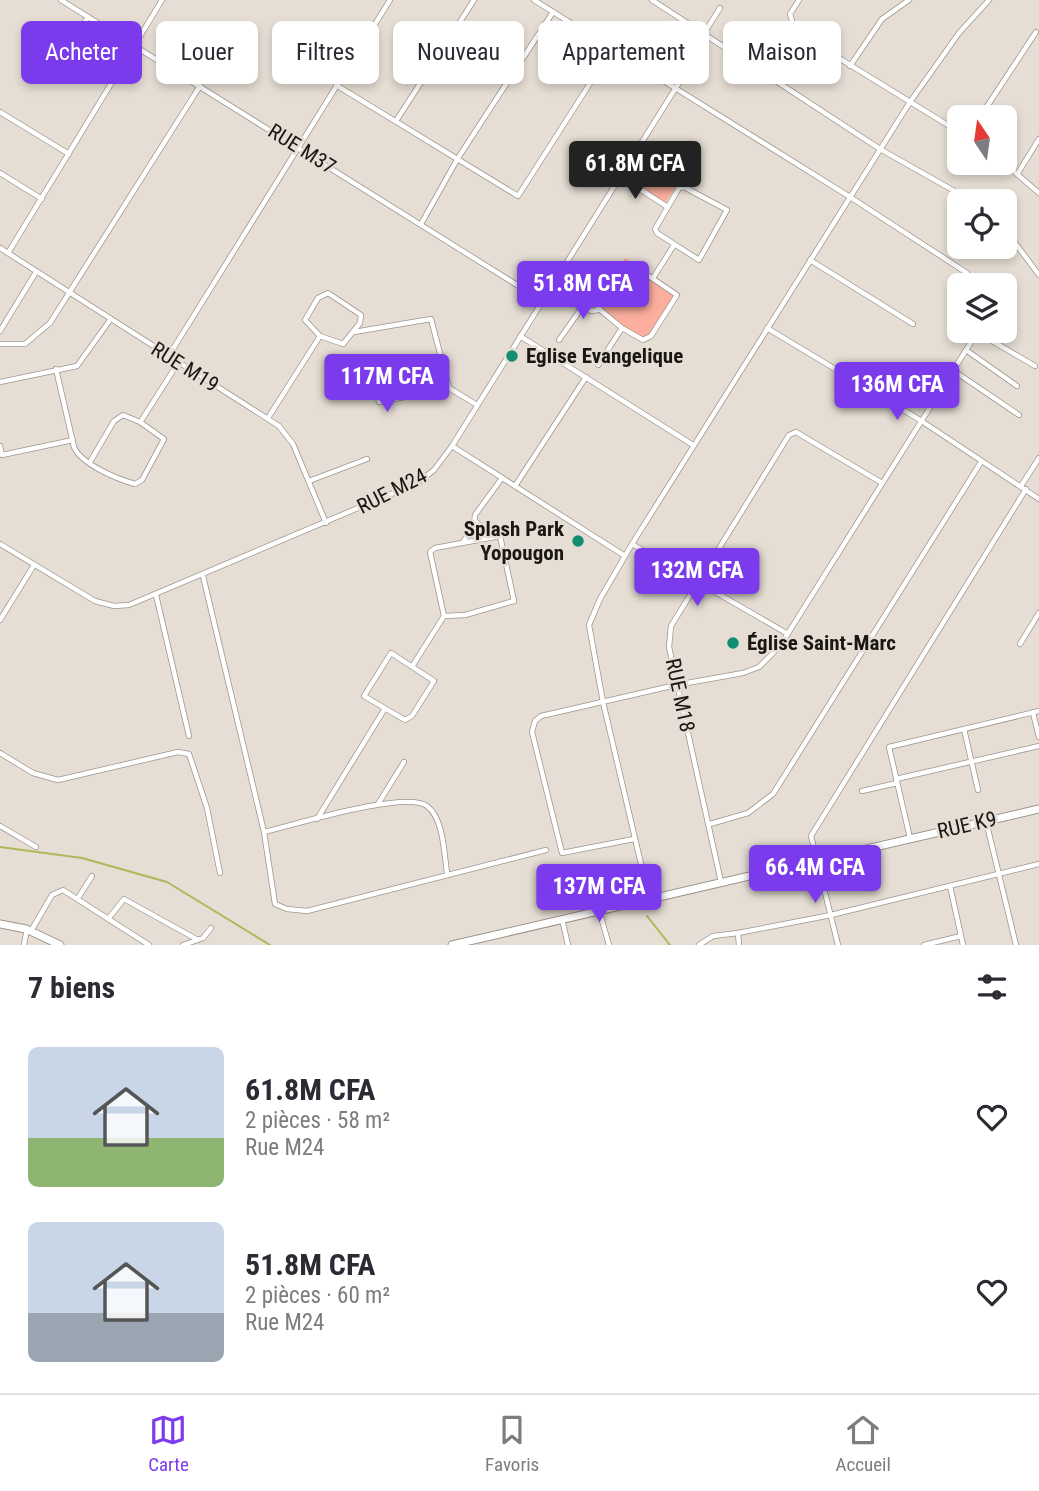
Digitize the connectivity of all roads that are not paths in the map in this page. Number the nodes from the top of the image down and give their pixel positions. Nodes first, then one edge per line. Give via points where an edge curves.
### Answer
1 (61, 0) edge
2 (162, 0) edge
3 (390, 0) edge
4 (474, 0) edge
5 (534, 0) edge
6 (652, 0) edge
7 (799, 0) edge
8 (909, 0) edge
9 (989, 0) edge
10 (720, 8) dead end
11 (553, 12) junction
12 (88, 17) junction
13 (86, 21) edge
14 (94, 21) edge
15 (567, 21) edge
16 (682, 21) edge
17 (709, 29) edge
18 (1036, 32) dead end
19 (142, 36) edge
20 (709, 40) edge
21 (142, 51) edge
22 (850, 66) junction
23 (113, 84) edge
24 (590, 84) edge
25 (668, 84) edge
26 (676, 84) edge
27 (336, 85) junction
28 (200, 86) junction
29 (674, 88) junction
30 (910, 102) junction
31 (988, 105) edge
32 (0, 112) edge
33 (396, 121) junction
34 (947, 125) edge
35 (1039, 139) edge
36 (298, 146) junction
37 (880, 149) junction
38 (69, 154) junction
39 (458, 159) junction
40 (0, 173) edge
41 (1018, 173) joint
42 (618, 176) junction
43 (951, 189) edge
44 (1039, 193) edge
45 (850, 197) junction
46 (41, 199) junction
47 (666, 206) junction
48 (421, 223) junction
49 (674, 245) junction
50 (1017, 245) edge
51 (0, 247) edge
52 (8, 253) junction
53 (810, 260) junction
54 (36, 272) junction
55 (967, 273) edge
56 (1039, 275) edge
57 (653, 278) junction
58 (69, 294) junction
59 (573, 299) dead end
60 (541, 300) junction
61 (583, 306) junction
62 (598, 310) junction
63 (110, 320) junction
64 (913, 324) dead end
65 (622, 328) junction
66 (767, 328) junction
67 (0, 331) edge
68 (354, 332) junction
69 (320, 336) junction
70 (520, 336) junction
71 (559, 340) dead end
72 (970, 343) edge
73 (997, 343) edge
74 (0, 344) edge
75 (966, 350) junction
76 (169, 357) junction
77 (369, 362) dead end
78 (178, 363) junction
79 (598, 365) dead end
80 (1035, 366) dead end
81 (56, 369) junction
82 (954, 371) junction
83 (586, 377) junction
84 (0, 382) edge
85 (1017, 386) dead end
86 (449, 388) junction
87 (477, 405) junction
88 (1019, 415) dead end
89 (268, 418) junction
90 (920, 421) junction
91 (140, 422) junction
92 (73, 440) junction
93 (694, 445) junction
94 (0, 446) edge
95 (452, 446) junction
96 (1039, 458) edge
97 (367, 459) dead end
98 (90, 462) junction
99 (981, 462) junction
100 (502, 478) junction
101 (309, 481) junction
102 (882, 483) junction
103 (515, 486) junction
104 (1024, 488) junction
105 (1039, 499) edge
106 (475, 521) junction
107 (326, 523) junction
108 (492, 536) junction
109 (463, 542) junction
110 (0, 544) edge
111 (632, 544) junction
112 (625, 556) junction
113 (34, 565) junction
114 (203, 576) junction
115 (698, 582) junction
116 (156, 595) junction
117 (1039, 613) edge
118 (444, 616) junction
119 (0, 620) edge
120 (788, 634) junction
121 (1020, 644) dead end
122 (413, 665) junction
123 (677, 685) junction
124 (603, 702) junction
125 (384, 710) junction
126 (1036, 712) edge
127 (964, 729) junction
128 (189, 737) dead end
129 (1039, 737) edge
130 (1039, 746) edge
131 (0, 753) edge
132 (404, 762) dead end
133 (972, 762) junction
134 (897, 781) junction
135 (978, 790) dead end
136 (862, 791) dead end
137 (378, 805) junction
138 (1039, 809) edge
139 (317, 819) junction
140 (986, 821) junction
141 (709, 824) junction
142 (0, 826) edge
143 (264, 832) junction
144 (635, 839) junction
145 (910, 839) junction
146 (36, 847) dead end
147 (546, 849) dead end
148 (817, 859) junction
149 (1039, 864) edge
150 (220, 873) dead end
151 (447, 873) junction
152 (1000, 874) junction
153 (92, 876) dead end
154 (721, 882) junction
155 (950, 886) junction
156 (78, 898) junction
157 (649, 898) junction
158 (599, 910) junction
159 (831, 915) junction
160 (108, 919) junction
161 (562, 919) junction
162 (0, 924) edge
163 (211, 928) dead end
164 (29, 930) junction
165 (738, 933) junction
166 (961, 936) junction
167 (198, 940) junction
168 (24, 945) edge
169 (60, 945) edge
170 (149, 945) edge
171 (183, 945) edge
172 (452, 945) edge
173 (568, 945) edge
174 (609, 945) edge
175 (699, 945) edge
176 (739, 945) edge
177 (838, 945) edge
178 (924, 945) edge
179 (963, 945) edge
180 (1016, 945) edge

1 - 12 street, RUE M37
2 - 19 street
3 - 27 street
4 - 33 street
5 - 11 street
6 - 16 street
7 - 22 street via 790,14 796,30
8 - 22 street via 882,19
9 - 30 street via 959,33
10 - 17 street, RUE M24
11 - 15 street
11 - 39 street
12 - 13 street
12 - 14 street, RUE M37
18 - 31 street
20 - 37 street
21 - 28 street, RUE M37
22 - 30 street
23 - 38 street
24 - 39 street via 518,196
25 - 29 street
26 - 29 street, RUE M24
27 - 33 street
27 - 36 street
28 - 36 street, RUE M37
28 - 58 street
29 - 42 street, RUE M24
29 - 45 street
30 - 34 street
30 - 37 street
32 - 38 street
33 - 39 street
35 - 41 street
36 - 48 street, RUE M37
36 - 76 street
37 - 43 street
37 - 45 street
38 - 46 street
39 - 48 street
40 - 46 street
41 - 44 street
42 - 47 street
42 - 60 street, RUE M24
45 - 53 street
45 - 55 street
46 - 52 street
47 - 49 street via 655,229
47 - 49 street via 684,187 727,210 699,260
48 - 60 street, RUE M37
49 - 57 street
50 - 56 street
51 - 52 street, RUE M19
52 - 54 street, RUE M19
53 - 64 street
53 - 66 street
54 - 58 street, RUE M19
54 - 67 street
57 - 62 street via 631,264 625,266
57 - 65 street via 677,294 670,309 647,339
58 - 63 street, RUE M19
58 - 74 street via 34,339 19,345
59 - 61 street
60 - 70 street, RUE M24
61 - 62 street
61 - 71 street
62 - 65 street
63 - 76 street, RUE M19
63 - 81 street via 81,363
65 - 79 street
66 - 90 street
66 - 93 street
68 - 69 street via 343,344
68 - 69 street via 361,315 328,293 318,298 306,317 308,326
68 - 86 street via 430,319
69 - 89 street
70 - 83 street
70 - 87 street, RUE M24
72 - 75 street
73 - 80 street
75 - 82 street
75 - 85 street
76 - 78 street, RUE M19
77 - 86 street via 379,402
78 - 89 street, RUE M19
78 - 91 street
81 - 84 street
81 - 92 street
82 - 88 street
82 - 90 street
83 - 93 street
83 - 103 street
86 - 87 street
87 - 95 street, RUE M24
89 - 101 street, RUE M19 via 293,444
90 - 99 street
90 - 102 street
91 - 98 street via 129,416 116,418
91 - 98 street via 165,441 139,483 130,483
92 - 94 street via 2,455
92 - 98 street via 77,454
93 - 111 street
95 - 100 street
95 - 107 street, RUE M24 via 425,478
96 - 104 street
97 - 101 street
99 - 104 street
99 - 141 street via 774,794 748,813
100 - 103 street
100 - 106 street
101 - 107 street, RUE M19
102 - 115 street, RUE M18 via 793,433
102 - 120 street
103 - 112 street
104 - 105 street
104 - 148 street via 811,836
106 - 108 street
106 - 109 street
107 - 114 street, RUE M24
108 - 109 street
108 - 118 street via 500,538 514,601
109 - 118 street via 430,552
110 - 113 street, RUE M24
111 - 112 street
111 - 115 street
112 - 124 street via 589,625
113 - 116 street, RUE M24 via 105,604 130,605
113 - 119 street
114 - 116 street, RUE M24
114 - 143 street
115 - 120 street
115 - 123 street, RUE M18 via 671,626 669,647
116 - 128 street
117 - 121 street
118 - 122 street
120 - 123 street via 759,667
122 - 125 street via 433,683 409,718 402,720
122 - 125 street via 391,653 365,694
123 - 124 street
123 - 141 street, RUE M18
124 - 144 street
124 - 144 street via 541,716 534,721 532,732 562,853
125 - 139 street
126 - 127 street
126 - 129 street
127 - 133 street
127 - 134 street via 891,746
130 - 133 street
131 - 150 street via 33,773 58,779 178,752 189,754 207,807
132 - 137 street
133 - 134 street
133 - 135 street
134 - 136 street
134 - 145 street
137 - 139 street
137 - 151 street via 411,800 427,806 439,829
138 - 140 street, RUE K9
139 - 143 street
140 - 145 street, RUE K9
140 - 152 street
141 - 154 street, RUE M18
142 - 146 street
143 - 151 street via 272,898 287,909 307,911
144 - 157 street
145 - 148 street, RUE K9
147 - 151 street
148 - 154 street, RUE K9
148 - 159 street
149 - 152 street
152 - 155 street
152 - 180 street
153 - 156 street
154 - 157 street, RUE K9
155 - 159 street
155 - 166 street
156 - 160 street
156 - 164 street via 63,890 54,892
157 - 158 street, RUE K9
158 - 161 street, RUE K9
158 - 174 street
159 - 165 street
159 - 177 street
160 - 167 street via 124,899
160 - 170 street
161 - 172 street, RUE K9
161 - 173 street
162 - 164 street
163 - 167 street
164 - 168 street
164 - 169 street
165 - 175 street via 717,934
165 - 176 street
166 - 178 street
166 - 179 street
167 - 171 street

